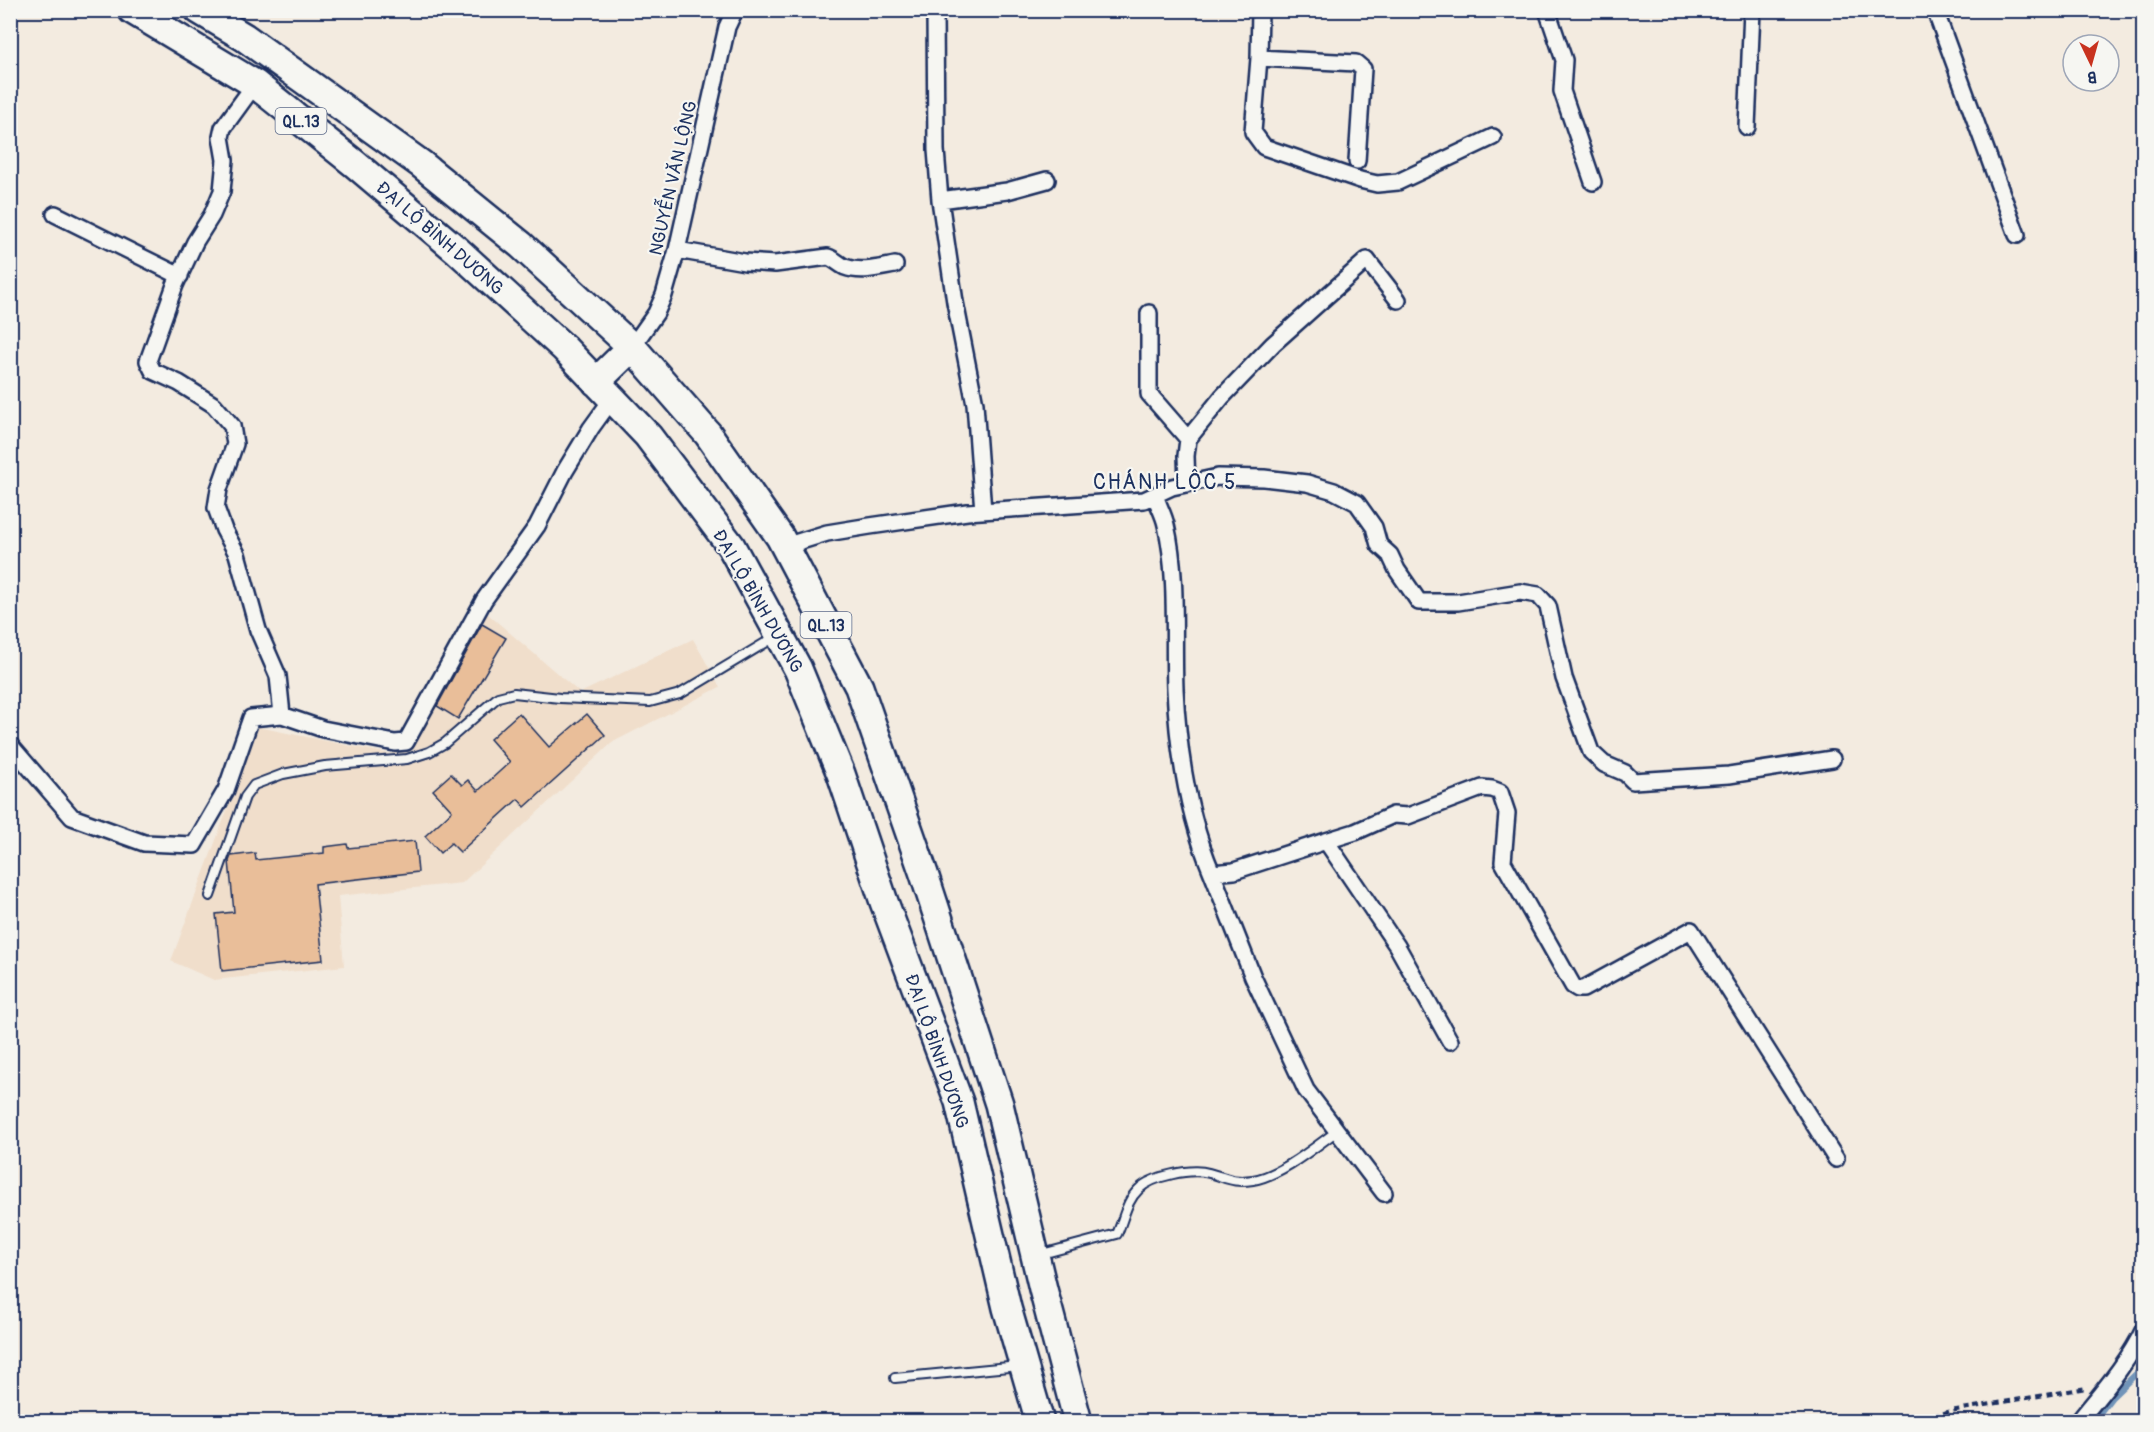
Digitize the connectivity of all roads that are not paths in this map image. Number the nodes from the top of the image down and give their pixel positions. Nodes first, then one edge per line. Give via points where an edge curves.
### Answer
1 (132, 10) edge
2 (199, 10) edge
3 (735, 10) edge
4 (935, 10) edge
5 (1260, 10) edge
6 (1547, 10) edge
7 (1752, 10) edge
8 (1935, 10) edge
9 (1259, 58) junction
10 (255, 84) junction
11 (1747, 127) dead end
12 (1493, 137) dead end
13 (1357, 161) dead end
14 (1047, 180) dead end
15 (1593, 182) dead end
16 (940, 200) junction
17 (56, 214) dead end
18 (2017, 235) dead end
19 (677, 250) junction
20 (895, 266) dead end
21 (180, 276) junction
22 (1398, 300) dead end
23 (1149, 312) dead end
24 (632, 347) junction
25 (604, 390) junction
26 (1188, 439) junction
27 (1187, 484) junction
28 (1155, 495) junction
29 (983, 511) junction
30 (785, 546) junction
31 (779, 635) junction
32 (282, 715) junction
33 (10, 745) edge
34 (1832, 759) dead end
35 (1326, 842) junction
36 (1212, 873) junction
37 (210, 896) dead end
38 (1450, 1041) dead end
39 (1336, 1131) junction
40 (1836, 1160) dead end
41 (1384, 1193) dead end
42 (1035, 1256) junction
43 (2144, 1329) edge
44 (1024, 1366) junction
45 (895, 1378) dead end
46 (1040, 1422) edge
47 (1078, 1422) edge
48 (2078, 1422) edge

1 - 10 highway, ĐẠI LỘ BÌNH DƯƠNG / QL.13
2 - 24 highway, QL.13 via 244,37 421,164 521,245
3 - 19 street, NGUYỄN VĂN LỘNG via 727,27
4 - 16 street
5 - 9 street
6 - 15 street via 1564,60 1562,92
7 - 11 street
8 - 18 street
9 - 12 street via 1253,132 1257,140 1264,147 1360,180 1377,184 1398,182
9 - 13 street via 1356,63 1364,69
10 - 21 street via 224,128 222,191
10 - 25 highway, ĐẠI LỘ BÌNH DƯƠNG / QL.13 via 458,251
14 - 16 street via 1007,191
16 - 29 street via 943,236 975,404
17 - 21 street
19 - 20 street via 745,262 774,264 828,257 859,270
19 - 24 street, NGUYỄN VĂN LỘNG via 656,313
21 - 32 street via 148,361 153,371 214,405 232,426 235,444 216,508 237,554 258,630 278,676
22 - 26 street via 1367,260 1273,344
23 - 26 street via 1149,394
24 - 25 highway
24 - 30 highway, QL.13 via 708,434
25 - 31 highway, ĐẠI LỘ BÌNH DƯƠNG / QL.13 via 648,436 731,546
25 - 32 street via 591,428 537,526 484,600 406,742 343,733
26 - 27 street
27 - 28 street
27 - 34 street via 1218,477 1264,478 1334,491 1357,503 1374,527 1378,545 1390,555 1419,602 1458,602 1520,592 1538,595 1548,606 1564,678 1591,752 1604,765 1625,773 1633,781 1729,775
28 - 29 street via 1144,500
28 - 36 street via 1166,524 1172,568 1175,691 1188,794
29 - 30 street via 827,533
30 - 42 highway, QL.13 via 859,687 999,1104
31 - 37 lane via 680,694 650,702 514,693 498,697 429,752 407,759 303,769 262,781 245,798
31 - 44 highway, ĐẠI LỘ BÌNH DƯƠNG / QL.13 via 798,669 841,774 959,1102
32 - 33 street via 251,718 226,790 194,845 144,843 72,817
35 - 36 street via 1234,872
35 - 38 street via 1397,946
35 - 40 street via 1393,815 1408,816 1482,788 1500,792 1507,813 1503,862 1573,986 1583,988 1691,930
36 - 39 street via 1253,977 1306,1090
39 - 41 street
39 - 42 lane via 1296,1161 1256,1180 1233,1182 1208,1172 1185,1171 1159,1179 1139,1188 1126,1207 1117,1234
42 - 47 highway, QL.13
43 - 48 street
44 - 45 lane
44 - 46 highway, ĐẠI LỘ BÌNH DƯƠNG / QL.13

